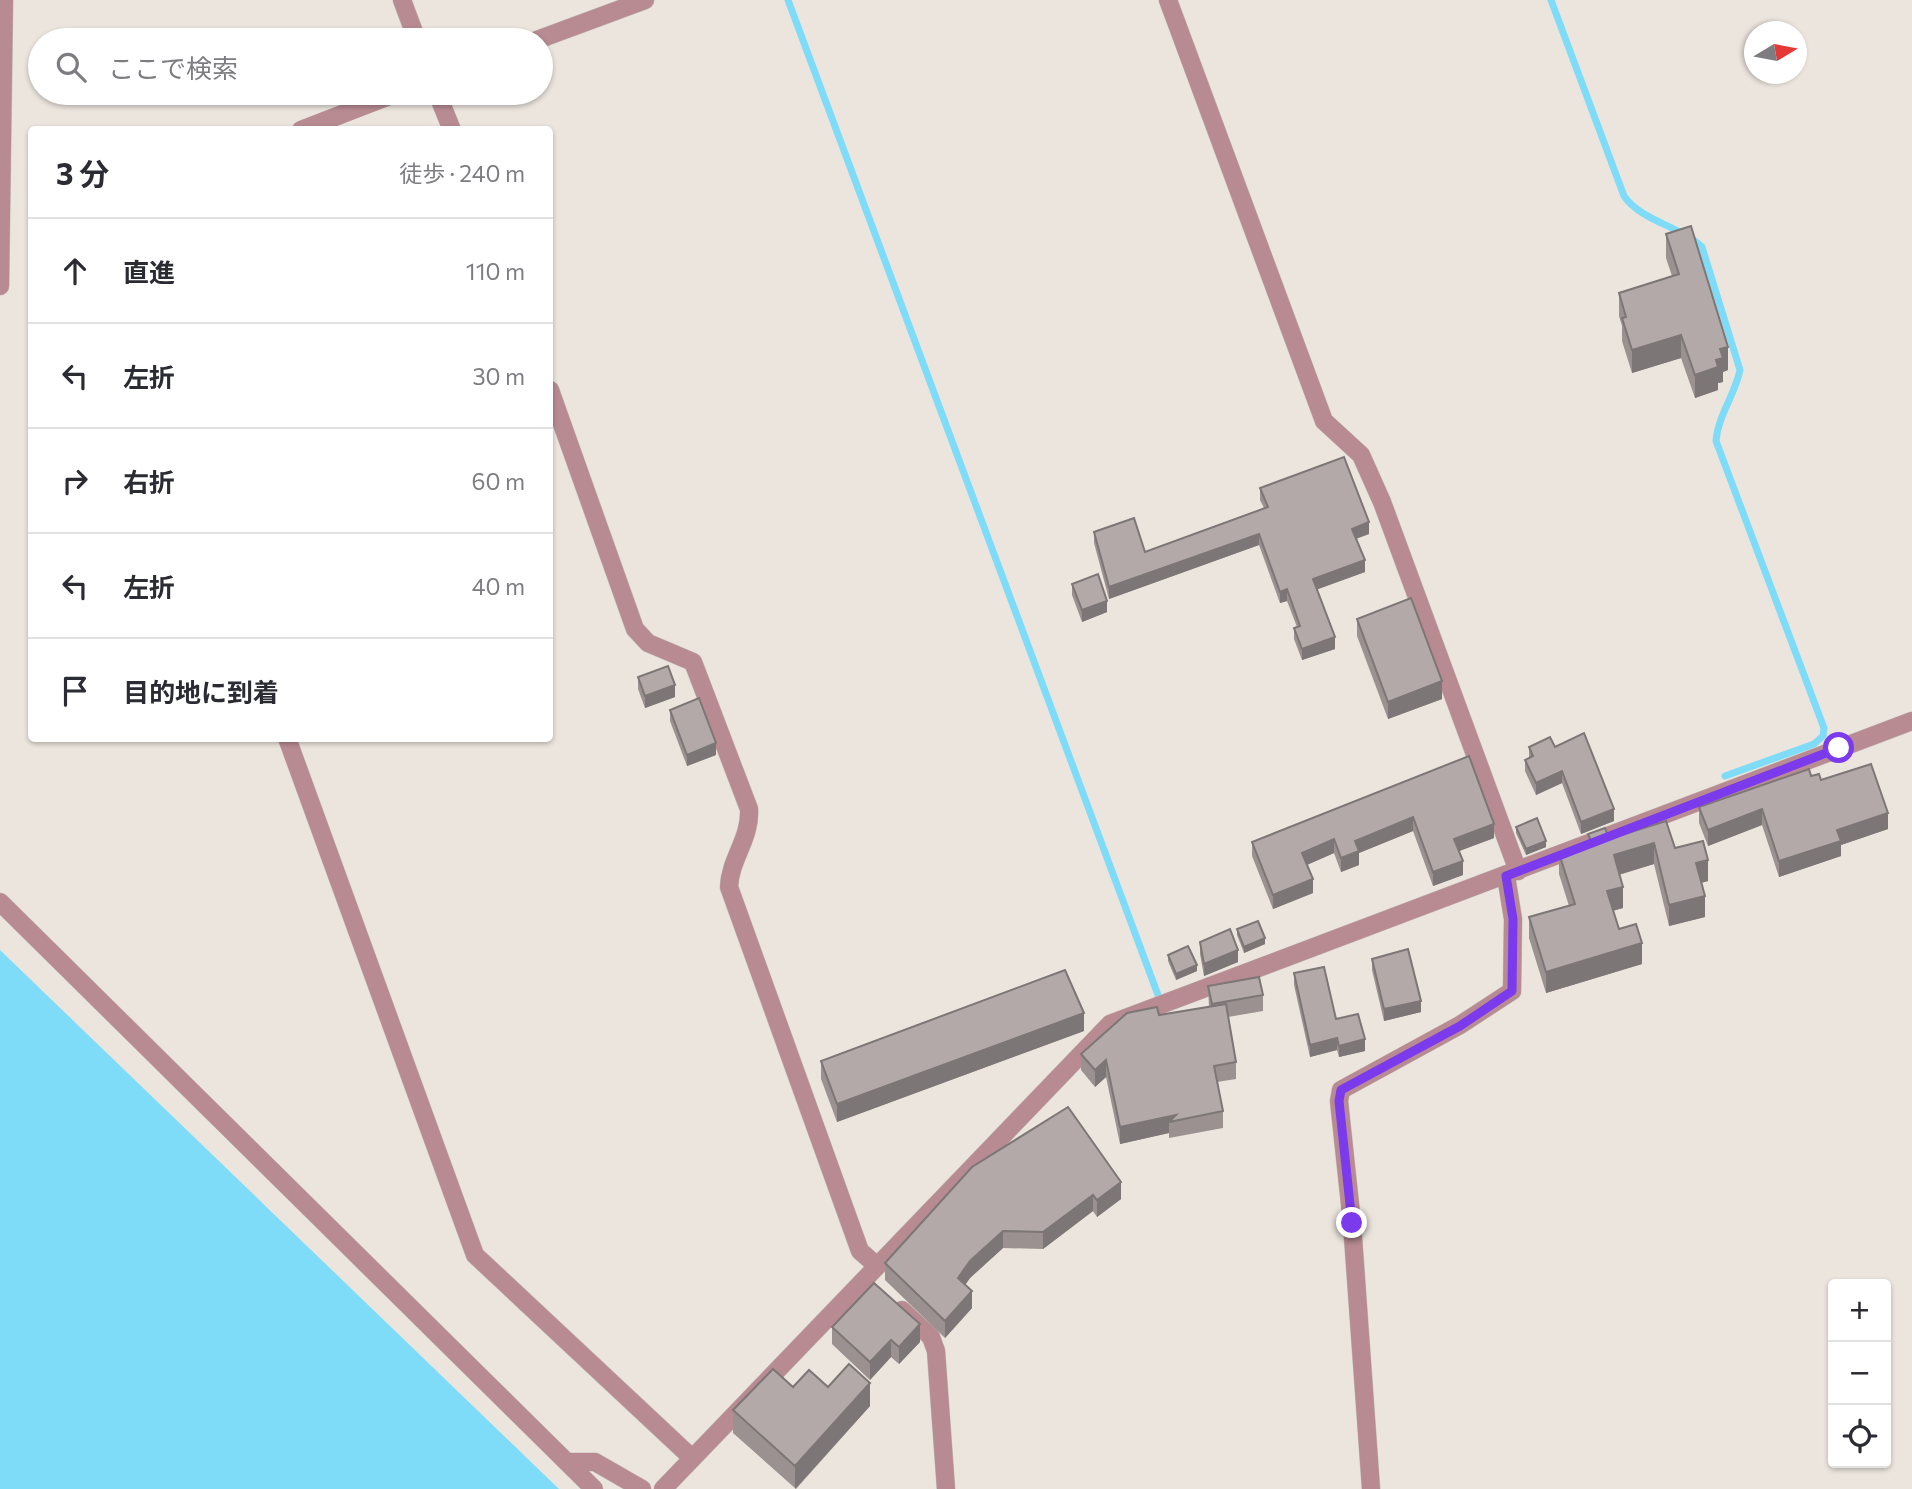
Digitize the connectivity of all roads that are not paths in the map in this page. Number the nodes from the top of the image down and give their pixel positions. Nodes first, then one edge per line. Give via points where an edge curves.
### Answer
1 (4, 0) edge
2 (402, 0) edge
3 (645, 0) edge
4 (1168, 0) edge
5 (412, 28) edge
6 (553, 34) edge
7 (366, 105) edge
8 (442, 105) edge
9 (311, 126) edge
10 (450, 126) edge
11 (0, 286) edge
12 (553, 398) edge
13 (1912, 721) edge
14 (288, 742) edge
15 (1512, 874) junction
16 (0, 902) edge
17 (870, 1271) junction
18 (692, 1458) junction
19 (567, 1462) junction
20 (670, 1482) edge
21 (594, 1489) edge
22 (642, 1489) edge
23 (946, 1489) edge
24 (1370, 1489) edge

1 - 11 street
2 - 5 street
3 - 6 street
4 - 15 street via 1324,421 1361,455 1377,490
7 - 9 street
8 - 10 street
12 - 17 street via 635,629 648,643 693,662 749,809 750,826 730,872 729,887
13 - 15 street
14 - 18 street via 475,1255
15 - 17 street via 1110,1024
15 - 24 street via 1512,991 1460,1026 1341,1090
16 - 19 street
17 - 18 street
17 - 23 street via 931,1337 936,1351
18 - 20 street
19 - 21 street
19 - 22 street via 595,1462

